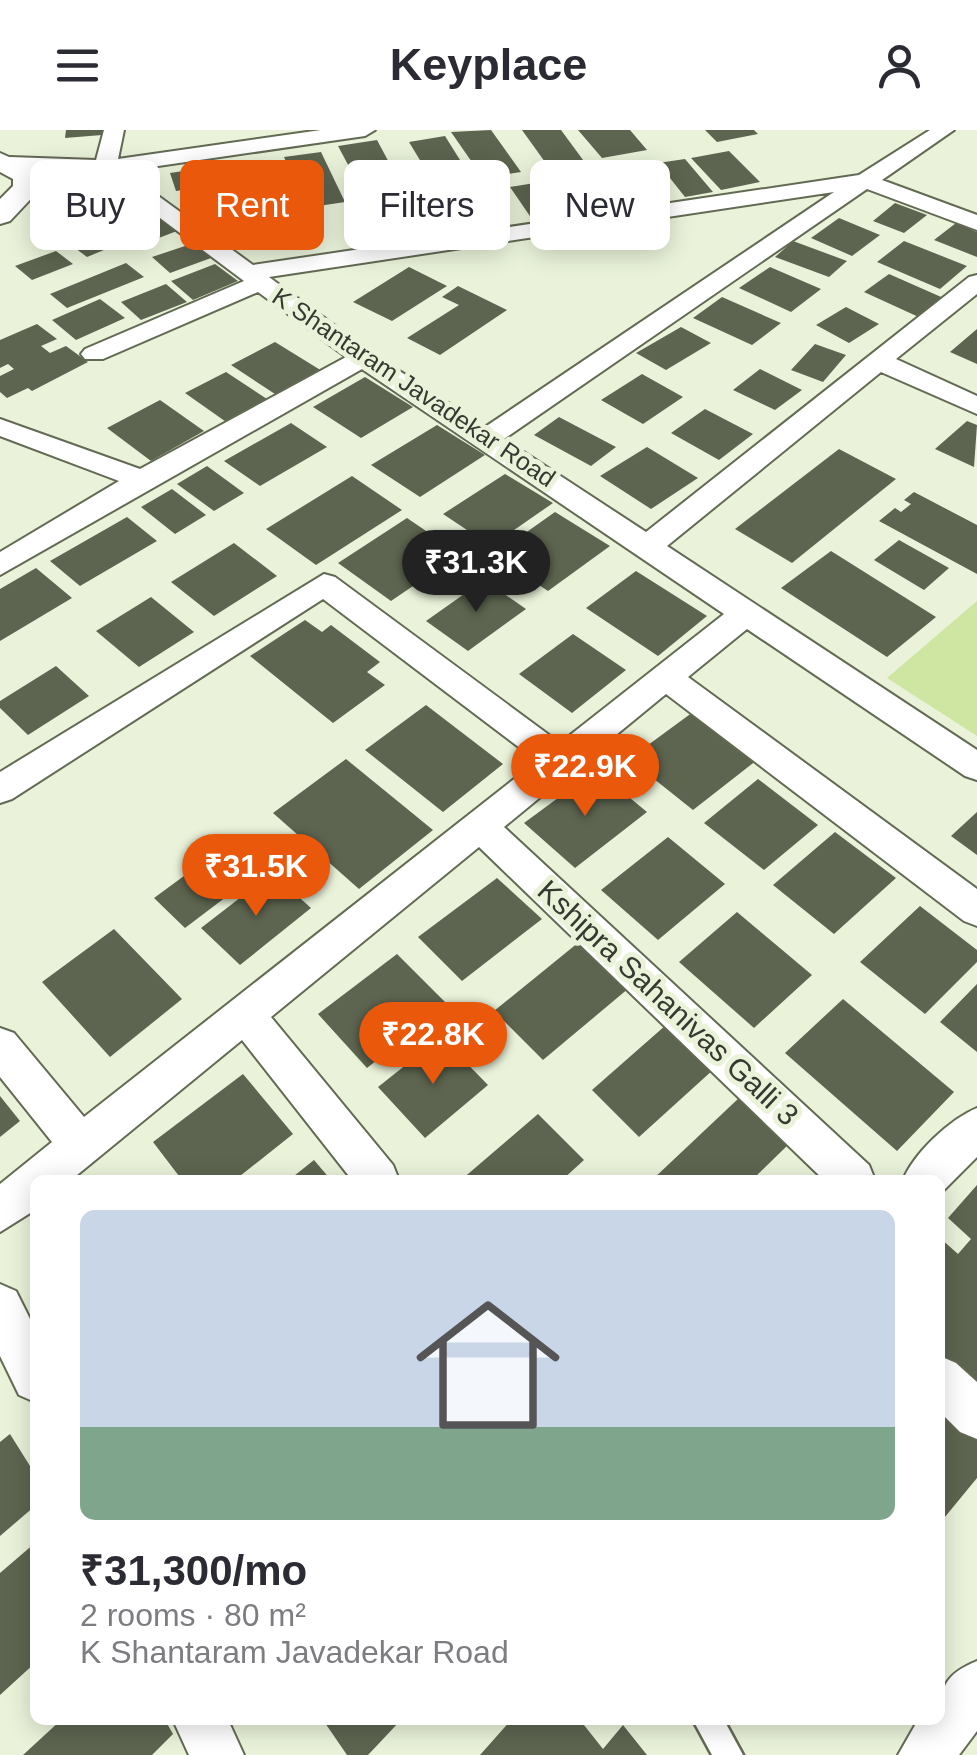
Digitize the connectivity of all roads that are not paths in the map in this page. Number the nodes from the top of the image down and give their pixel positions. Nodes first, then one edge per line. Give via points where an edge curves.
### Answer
1 (114, 130) edge
2 (240, 130) edge
3 (366, 130) edge
4 (944, 130) edge
5 (106, 160) edge
6 (169, 160) junction
7 (160, 161) edge
8 (5, 162) edge
9 (30, 164) edge
10 (865, 181) junction
11 (160, 209) edge
12 (0, 215) edge
13 (977, 223) edge
14 (255, 278) junction
15 (977, 282) edge
16 (94, 354) dead end
17 (364, 358) junction
18 (879, 361) junction
19 (977, 406) edge
20 (0, 427) edge
21 (486, 439) junction
22 (142, 480) junction
23 (648, 546) junction
24 (0, 565) edge
25 (747, 612) junction
26 (666, 677) junction
27 (561, 761) junction
28 (977, 767) edge
29 (0, 790) edge
30 (481, 827) junction
31 (977, 910) edge
32 (245, 1014) junction
33 (0, 1046) edge
34 (977, 1128) edge
35 (81, 1146) junction
36 (45, 1175) edge
37 (374, 1175) edge
38 (849, 1175) edge
39 (929, 1175) edge
40 (30, 1186) edge
41 (0, 1210) edge
42 (0, 1307) edge
43 (30, 1370) edge
44 (945, 1383) edge
45 (977, 1416) edge
46 (977, 1687) edge
47 (202, 1725) edge
48 (710, 1725) edge
49 (217, 1755) edge
50 (729, 1755) edge
51 (925, 1755) edge

1 - 5 street
2 - 6 street
3 - 6 street
4 - 10 street
6 - 7 street
8 - 9 street
8 - 12 street via 26,174 27,188
10 - 13 street
10 - 14 street
10 - 21 street
11 - 14 street, K Shantaram Javadekar Road
14 - 16 street
14 - 17 street, K Shantaram Javadekar Road
15 - 18 street
17 - 21 street, K Shantaram Javadekar Road
17 - 22 street
18 - 19 street
18 - 23 street
20 - 22 street
21 - 23 street, K Shantaram Javadekar Road
22 - 24 street
23 - 25 street, K Shantaram Javadekar Road
25 - 26 street
25 - 28 street, K Shantaram Javadekar Road
26 - 27 street
26 - 31 street
27 - 29 street via 324,584
27 - 30 street
30 - 32 street
30 - 38 street, Kshipra Sahanivas Galli 3
32 - 35 street
32 - 37 street
33 - 35 street
34 - 39 street
35 - 36 street
40 - 41 street
42 - 43 street
44 - 45 street
46 - 51 street
47 - 49 street
48 - 50 lane

